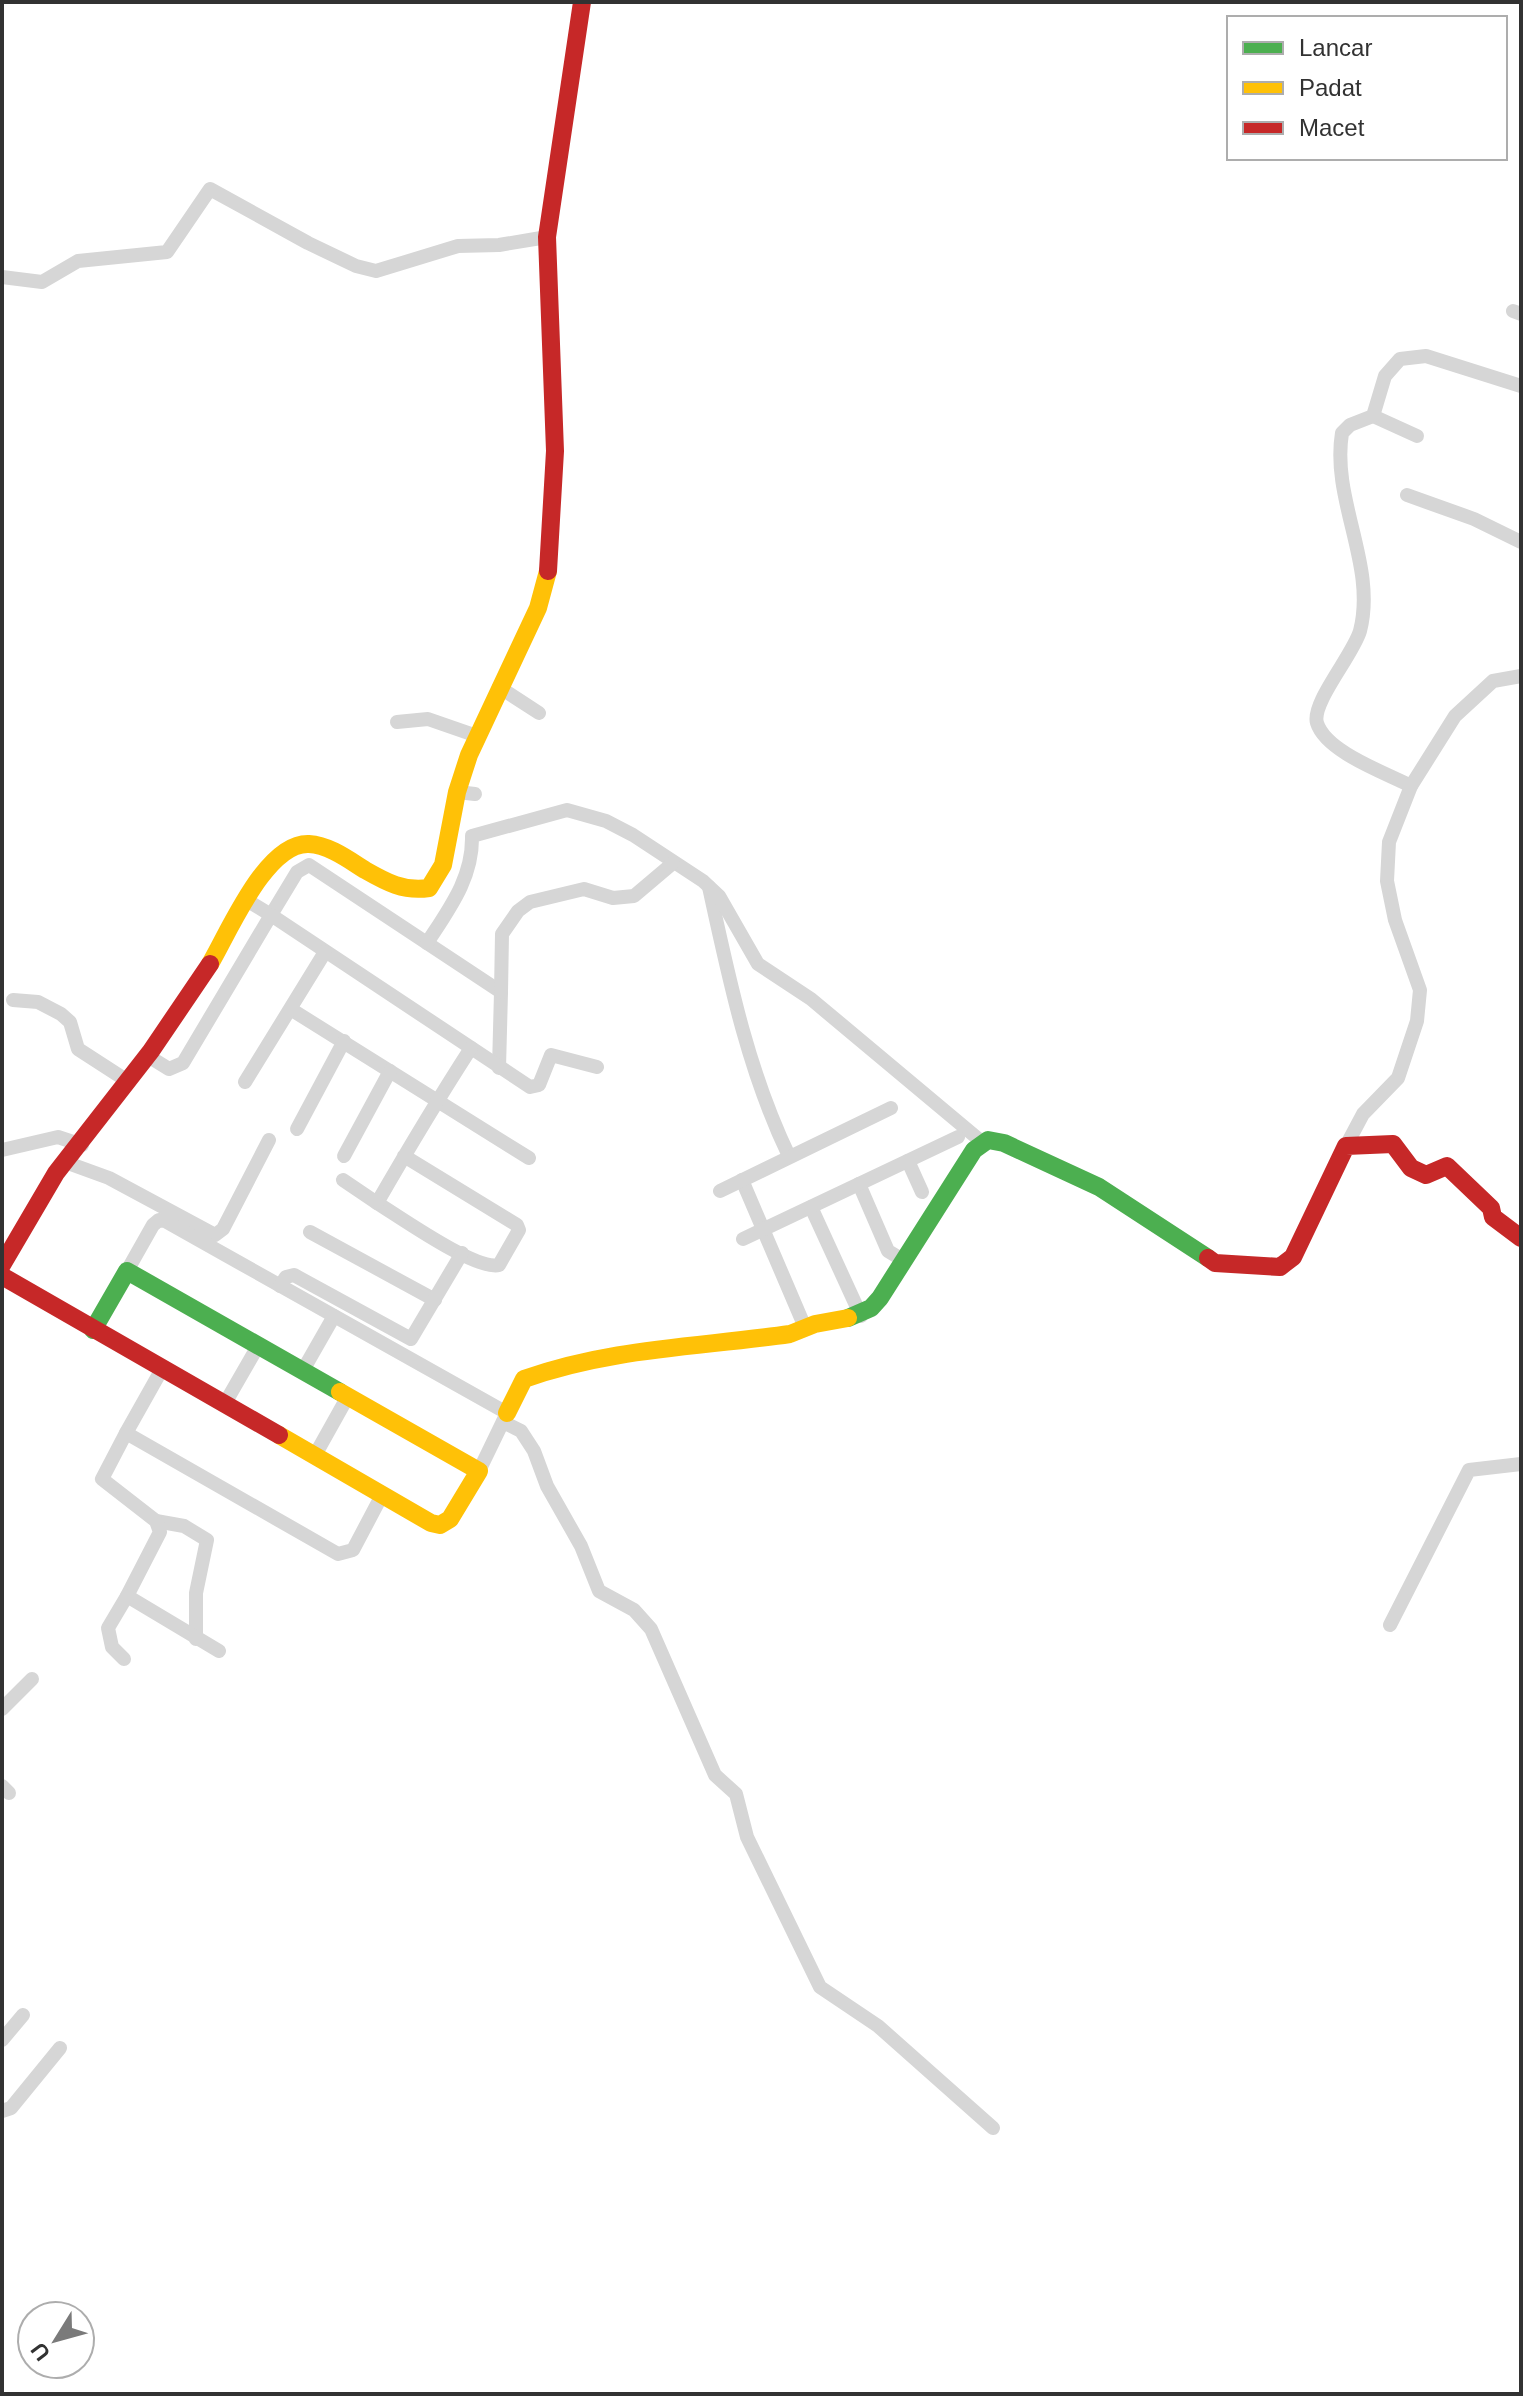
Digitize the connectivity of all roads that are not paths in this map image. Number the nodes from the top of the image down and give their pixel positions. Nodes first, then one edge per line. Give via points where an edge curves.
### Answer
1 (582, 2) edge
2 (547, 237) junction
3 (2, 277) edge
4 (1521, 385) edge
5 (1373, 416) junction
6 (1417, 436) dead end
7 (1407, 495) dead end
8 (1521, 544) edge
9 (1521, 552) edge
10 (1521, 676) edge
11 (499, 687) junction
12 (539, 713) dead end
13 (397, 722) dead end
14 (477, 736) junction
15 (1411, 786) junction
16 (449, 834) junction
17 (472, 836) junction
18 (673, 863) junction
19 (709, 887) junction
20 (248, 901) junction
21 (271, 915) junction
22 (427, 943) junction
23 (325, 952) junction
24 (501, 992) junction
25 (13, 1000) dead end
26 (292, 1010) junction
27 (344, 1041) junction
28 (471, 1048) junction
29 (148, 1056) junction
30 (597, 1067) dead end
31 (499, 1068) junction
32 (390, 1071) junction
33 (129, 1082) junction
34 (245, 1082) dead end
35 (437, 1100) junction
36 (891, 1108) dead end
37 (297, 1129) dead end
38 (958, 1137) dead end
39 (269, 1140) dead end
40 (982, 1142) junction
41 (82, 1145) junction
42 (1346, 1146) junction
43 (2, 1150) edge
44 (344, 1156) dead end
45 (404, 1156) junction
46 (789, 1156) junction
47 (529, 1158) dead end
48 (908, 1161) junction
49 (65, 1162) junction
50 (343, 1180) dead end
51 (742, 1180) junction
52 (859, 1184) junction
53 (720, 1191) dead end
54 (922, 1192) dead end
55 (377, 1203) junction
56 (811, 1207) junction
57 (763, 1230) junction
58 (310, 1232) dead end
59 (1521, 1238) edge
60 (743, 1239) dead end
61 (462, 1253) junction
62 (903, 1260) junction
63 (2, 1265) edge
64 (127, 1271) junction
65 (2, 1276) edge
66 (280, 1286) junction
67 (435, 1300) junction
68 (334, 1316) junction
69 (861, 1316) junction
70 (804, 1325) junction
71 (93, 1330) junction
72 (258, 1346) junction
73 (162, 1369) junction
74 (302, 1372) junction
75 (347, 1398) junction
76 (224, 1405) junction
77 (505, 1418) junction
78 (126, 1433) junction
79 (314, 1457) junction
80 (1521, 1464) edge
81 (479, 1471) junction
82 (382, 1495) junction
83 (156, 1521) junction
84 (127, 1596) junction
85 (1390, 1625) dead end
86 (196, 1639) junction
87 (219, 1651) dead end
88 (124, 1659) dead end
89 (32, 1679) dead end
90 (2, 1709) edge
91 (23, 2015) dead end
92 (2, 2040) edge
93 (60, 2048) dead end
94 (2, 2111) edge
95 (993, 2128) dead end

1 - 2 street
2 - 3 street via 458,246 376,271 308,243 210,189 175,244 150,256 78,261 42,282
2 - 11 street via 555,451 551,554 538,608
4 - 5 street via 1426,356 1400,359 1385,376
5 - 6 street
5 - 15 street via 1342,433 1340,477 1363,586 1362,608 1353,650 1317,709 1317,722 1334,747
7 - 8 street via 1474,519
8 - 9 street
10 - 15 street via 1493,681 1478,691 1455,716
11 - 12 street
11 - 14 street
13 - 14 street via 428,719
14 - 16 street via 466,793
15 - 42 street via 1389,842 1387,881 1420,990 1417,1021 1398,1078 1363,1114
16 - 17 street
16 - 20 street via 443,865 424,890 396,884 368,864 313,846 294,847 272,865
17 - 18 street via 552,812 580,811 633,835
17 - 22 street via 470,868
18 - 19 street
18 - 24 street via 634,896 613,898 584,889 530,902 518,911 502,934
19 - 40 street via 728,906 758,964 811,999
19 - 46 street via 747,1048
20 - 21 street
20 - 29 street
21 - 22 street via 297,872 309,865
21 - 23 street
21 - 29 street via 183,1063 169,1069
22 - 24 street
23 - 26 street
23 - 28 street
24 - 31 street
25 - 33 street via 38,1002 61,1014 70,1022 78,1049
26 - 27 street
26 - 34 street
27 - 32 street
27 - 37 street
28 - 31 street
28 - 35 street
29 - 33 street
30 - 31 street via 551,1055 534,1088
32 - 35 street
32 - 44 street
33 - 41 street
35 - 45 street
35 - 47 street
36 - 46 street
38 - 48 street
39 - 49 street via 217,1235 109,1178
40 - 42 street via 1004,1143 1075,1175 1215,1263 1240,1267 1280,1267 1293,1257
40 - 62 street
41 - 43 street via 58,1137
41 - 49 street
42 - 59 street via 1393,1144 1411,1168 1426,1175 1447,1166 1491,1208 1493,1217
45 - 55 street
45 - 61 street via 519,1227 499,1265
46 - 51 street
48 - 52 street
48 - 54 street
49 - 63 street
50 - 55 street
51 - 53 street
51 - 57 street
52 - 56 street
52 - 62 street via 888,1251
55 - 61 street
56 - 57 street
56 - 69 street
57 - 60 street
57 - 70 street
58 - 67 street
61 - 67 street
62 - 69 street via 880,1298
64 - 66 street via 161,1219
64 - 71 street
64 - 72 street
65 - 71 street
66 - 67 street via 294,1275 411,1339
66 - 68 street
68 - 74 street
68 - 77 street
69 - 70 street
70 - 77 street via 790,1334 638,1352 524,1379
71 - 73 street
72 - 74 street
72 - 76 street
73 - 76 street
73 - 78 street
74 - 75 street
75 - 79 street
75 - 81 street
76 - 79 street
77 - 81 street
77 - 95 street via 528,1439 599,1591 634,1610 651,1629 713,1771 736,1794 747,1837 820,1987 878,2026
78 - 82 street via 338,1554 353,1550
78 - 83 street via 102,1479
79 - 82 street
80 - 85 street via 1469,1470
81 - 82 street via 450,1519 440,1525
83 - 84 street via 160,1532
83 - 86 street via 184,1526 207,1540 196,1593
84 - 86 street
84 - 88 street via 108,1628 112,1647
86 - 87 street
89 - 90 street
91 - 92 street
93 - 94 street via 11,2108

